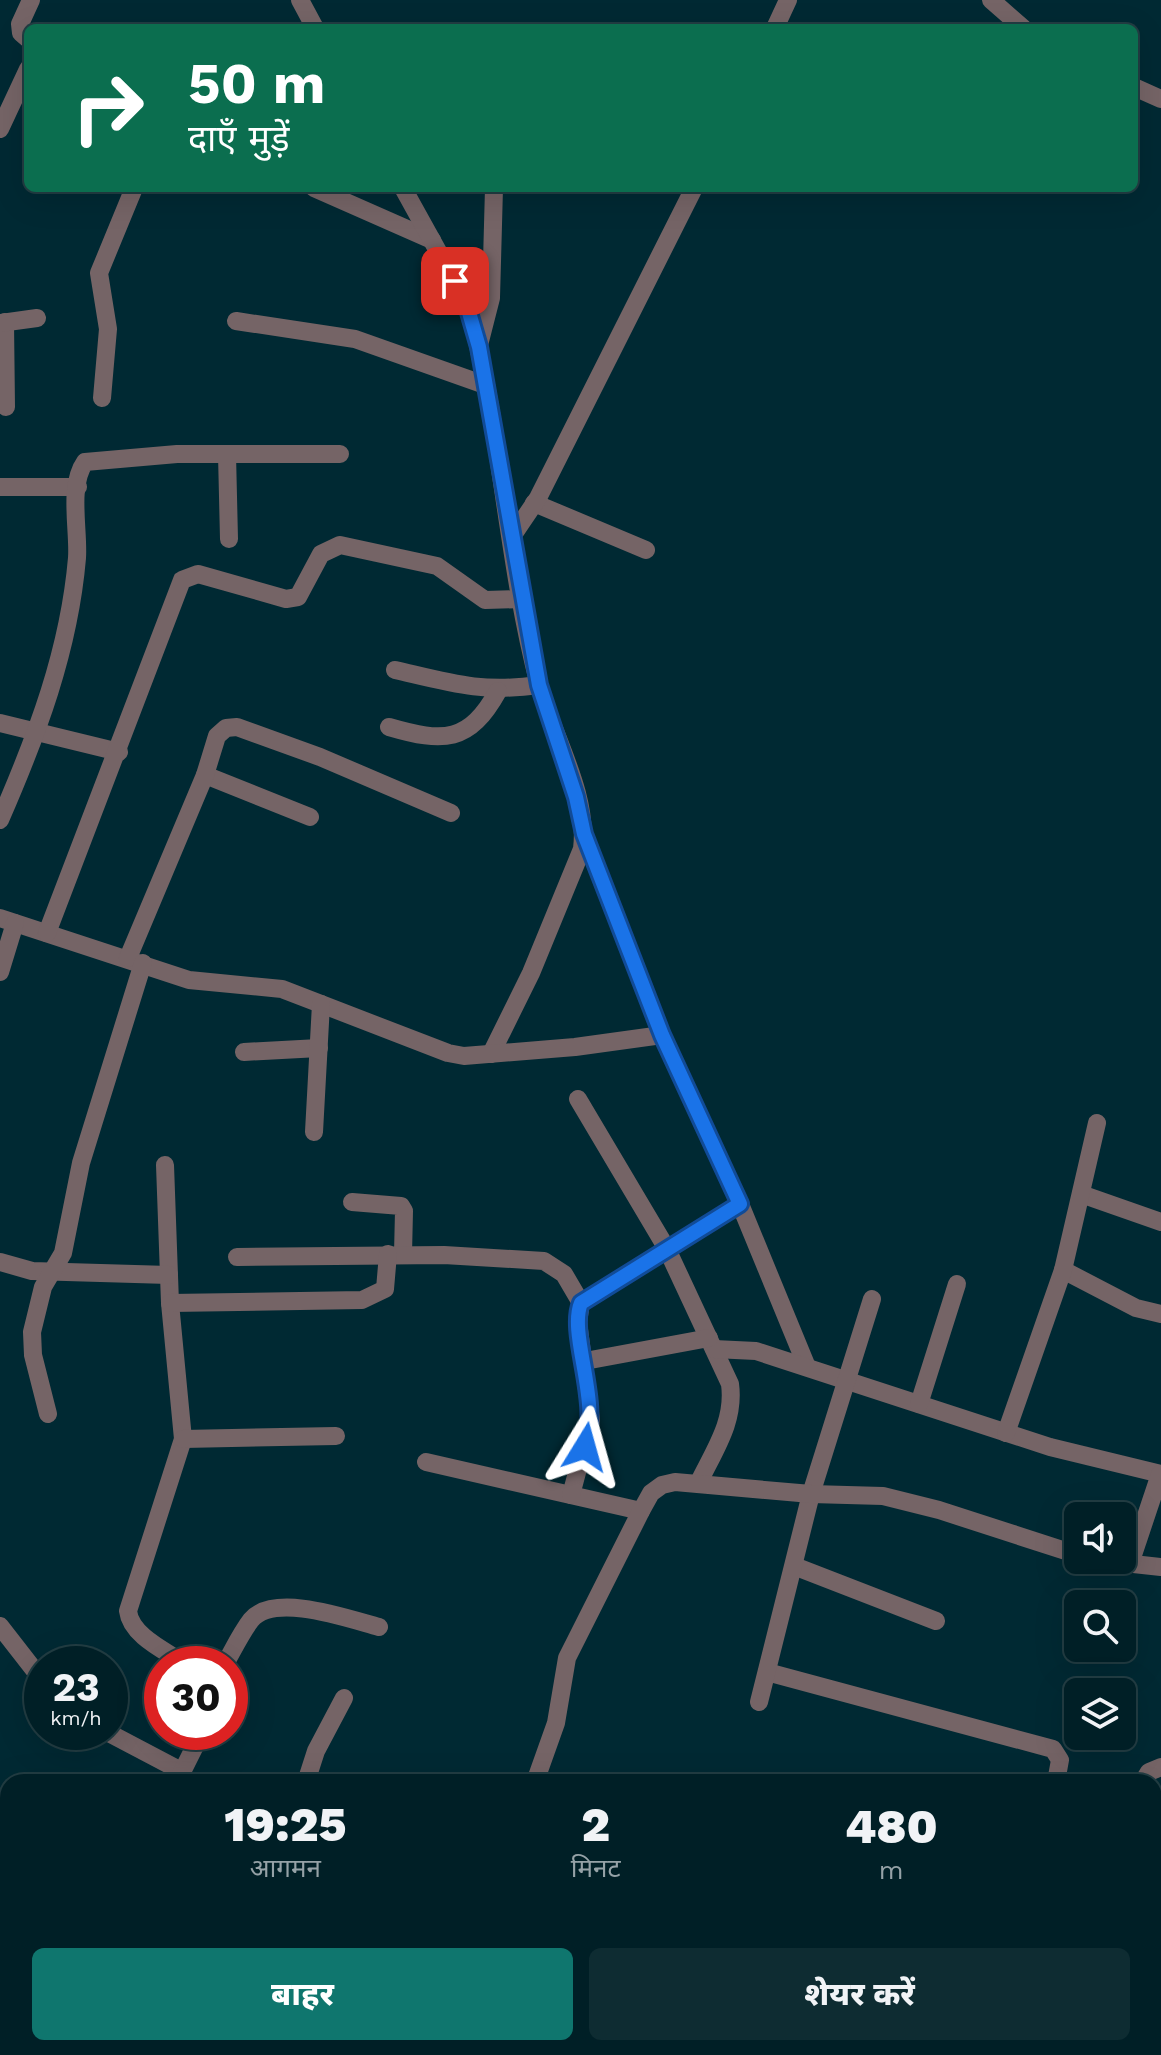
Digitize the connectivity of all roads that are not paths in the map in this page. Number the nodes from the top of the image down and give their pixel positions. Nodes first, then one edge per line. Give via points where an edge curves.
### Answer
1 (31, 0) edge
2 (300, 0) edge
3 (788, 0) edge
4 (991, 0) edge
5 (313, 24) edge
6 (782, 24) edge
7 (1018, 24) edge
8 (24, 36) edge
9 (24, 78) edge
10 (1138, 89) edge
11 (1161, 99) edge
12 (0, 129) edge
13 (132, 192) edge
14 (323, 192) edge
15 (405, 192) edge
16 (494, 192) edge
17 (692, 192) edge
18 (432, 240) junction
19 (37, 318) dead end
20 (236, 321) dead end
21 (2, 322) edge
22 (479, 347) junction
23 (485, 385) junction
24 (102, 398) dead end
25 (6, 407) dead end
26 (227, 454) junction
27 (340, 454) dead end
28 (0, 487) edge
29 (78, 487) junction
30 (534, 503) junction
31 (511, 538) junction
32 (229, 539) dead end
33 (646, 550) dead end
34 (522, 599) junction
35 (395, 670) dead end
36 (539, 685) junction
37 (498, 691) junction
38 (0, 723) edge
39 (389, 727) dead end
40 (38, 735) junction
41 (119, 752) junction
42 (205, 775) junction
43 (451, 813) dead end
44 (310, 817) dead end
45 (0, 820) edge
46 (584, 834) junction
47 (8, 921) edge
48 (47, 933) junction
49 (136, 960) junction
50 (0, 972) edge
51 (321, 1004) junction
52 (662, 1035) junction
53 (319, 1048) junction
54 (244, 1052) dead end
55 (491, 1054) junction
56 (578, 1099) dead end
57 (1097, 1123) dead end
58 (314, 1132) dead end
59 (165, 1165) dead end
60 (1081, 1194) junction
61 (352, 1202) dead end
62 (740, 1204) junction
63 (1161, 1222) edge
64 (667, 1249) junction
65 (396, 1254) junction
66 (237, 1257) dead end
67 (0, 1262) edge
68 (1063, 1270) junction
69 (54, 1271) junction
70 (169, 1275) junction
71 (957, 1284) dead end
72 (872, 1299) dead end
73 (170, 1303) junction
74 (581, 1303) junction
75 (1161, 1314) edge
76 (711, 1344) junction
77 (585, 1361) junction
78 (807, 1367) junction
79 (845, 1380) junction
80 (919, 1404) junction
81 (48, 1414) dead end
82 (1006, 1433) junction
83 (336, 1436) dead end
84 (183, 1439) junction
85 (426, 1462) dead end
86 (1161, 1474) edge
87 (699, 1482) junction
88 (811, 1494) junction
89 (571, 1495) junction
90 (641, 1511) junction
91 (1136, 1547) edge
92 (1064, 1551) edge
93 (1136, 1565) edge
94 (794, 1566) junction
95 (1161, 1567) edge
96 (936, 1621) dead end
97 (0, 1626) edge
98 (379, 1627) dead end
99 (159, 1646) edge
100 (236, 1646) edge
101 (24, 1657) edge
102 (767, 1672) junction
103 (344, 1698) dead end
104 (759, 1702) dead end
105 (128, 1745) edge
106 (193, 1750) edge
107 (175, 1774) edge
108 (181, 1774) edge
109 (309, 1774) edge
110 (538, 1774) edge
111 (1057, 1774) edge

1 - 8 street via 20,24
2 - 5 street
3 - 6 street
4 - 7 street
9 - 12 street
10 - 11 street
13 - 24 street via 99,273 108,329
14 - 18 street
15 - 18 street
16 - 22 street via 491,298
17 - 30 street
18 - 22 street via 466,302
19 - 21 street
20 - 23 street via 355,339
21 - 25 street
22 - 23 street
23 - 31 street
26 - 27 street
26 - 29 street via 91,459 80,469
26 - 32 street
28 - 29 street
29 - 40 street via 77,557 66,636
30 - 31 street
30 - 33 street
31 - 34 street
34 - 36 street
34 - 41 street via 485,600 437,566 340,545 321,554 298,597 286,599 188,575
35 - 37 street
36 - 37 street
36 - 46 street
37 - 39 street via 484,716 460,732 434,737
38 - 40 street
40 - 41 street
40 - 45 street
41 - 48 street
42 - 43 street via 217,736 237,727
42 - 44 street
42 - 49 street
46 - 52 street
46 - 55 street via 537,959
47 - 48 street
47 - 50 street
48 - 49 street
49 - 51 street via 189,980 282,989
49 - 69 street via 81,1163 63,1253
51 - 53 street
51 - 55 street via 448,1053
52 - 55 street
52 - 62 street
53 - 54 street
53 - 58 street
56 - 64 street
57 - 60 street
59 - 70 street
60 - 63 street
60 - 68 street
61 - 65 street via 401,1206
62 - 64 street
62 - 78 street
64 - 74 street
64 - 76 street
65 - 66 street
65 - 73 street via 385,1289 362,1300
65 - 74 street via 544,1261 564,1274
67 - 69 street
68 - 75 street via 1136,1308
68 - 82 street
69 - 70 street
69 - 81 street via 43,1287 31,1344
70 - 73 street
71 - 80 street
72 - 79 street
73 - 84 street
74 - 77 street via 578,1322
76 - 77 street
76 - 78 street via 746,1348
76 - 87 street via 730,1384 732,1407
77 - 89 street via 590,1432
78 - 79 street
79 - 80 street
79 - 88 street
80 - 82 street
82 - 86 street
83 - 84 street
84 - 99 street via 128,1611 136,1630
85 - 89 street
86 - 91 street
87 - 88 street
87 - 90 street via 662,1485
88 - 92 street via 911,1502
88 - 94 street
89 - 90 street
90 - 110 street via 567,1658 557,1714
93 - 95 street
94 - 96 street
94 - 102 street
97 - 101 street
98 - 100 street via 307,1609 271,1608 252,1619
102 - 104 street
102 - 111 street via 1053,1749 1060,1760
103 - 109 street
105 - 107 street
106 - 108 street

